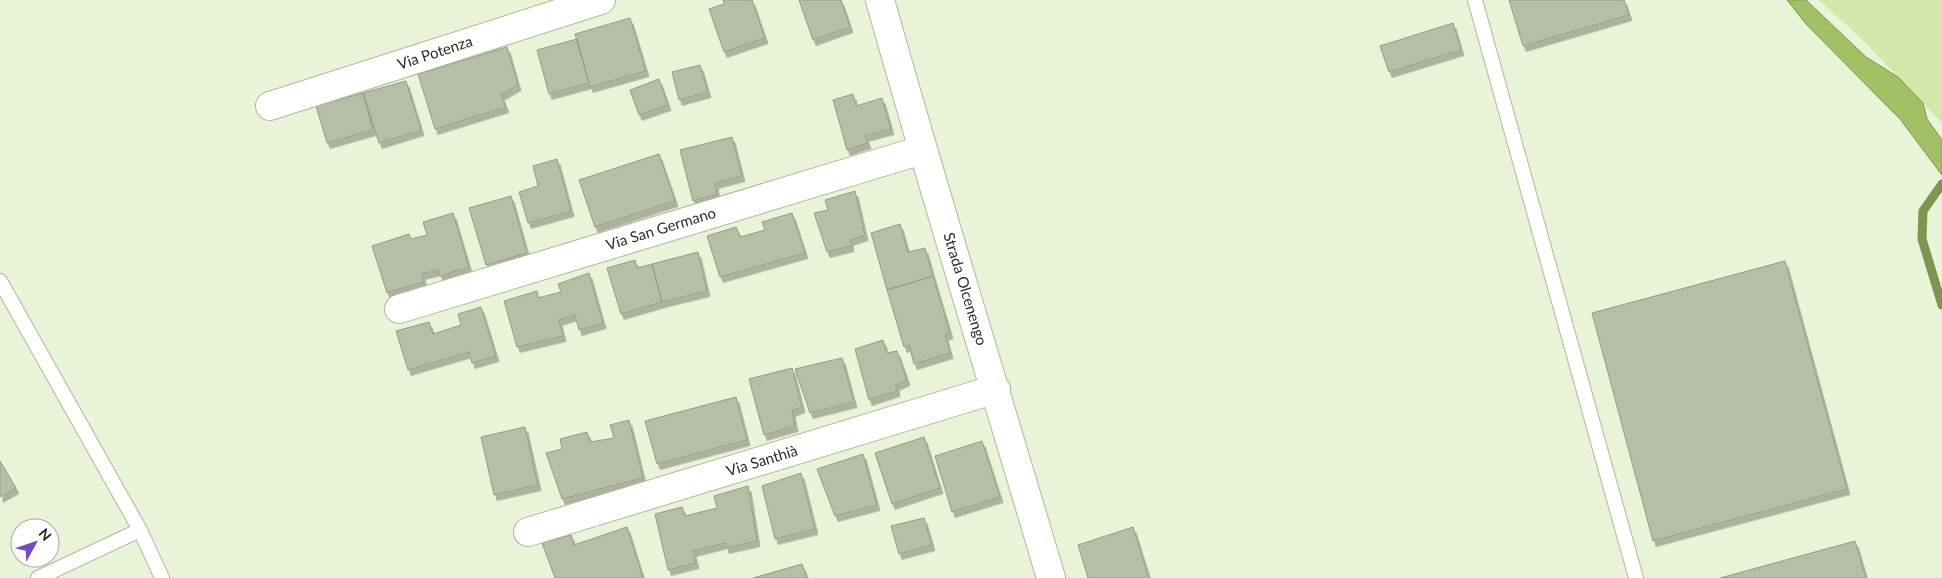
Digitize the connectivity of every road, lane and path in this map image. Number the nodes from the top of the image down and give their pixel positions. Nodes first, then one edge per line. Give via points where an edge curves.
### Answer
1 (601, 0) edge
2 (880, 0) edge
3 (1475, 0) edge
4 (270, 106) dead end
5 (922, 150) junction
6 (0, 281) edge
7 (399, 308) dead end
8 (996, 390) junction
9 (140, 530) junction
10 (528, 532) dead end
11 (38, 578) edge
12 (162, 578) edge
13 (1051, 578) edge
14 (1636, 578) edge

1 - 4 street, Via Potenza
2 - 5 street, Strada Olcenengo
3 - 14 lane
5 - 7 street, Via San Germano
5 - 8 street, Strada Olcenengo
6 - 9 lane
8 - 10 street, Via Santhià
8 - 13 street, Strada Olcenengo
9 - 11 lane
9 - 12 lane

